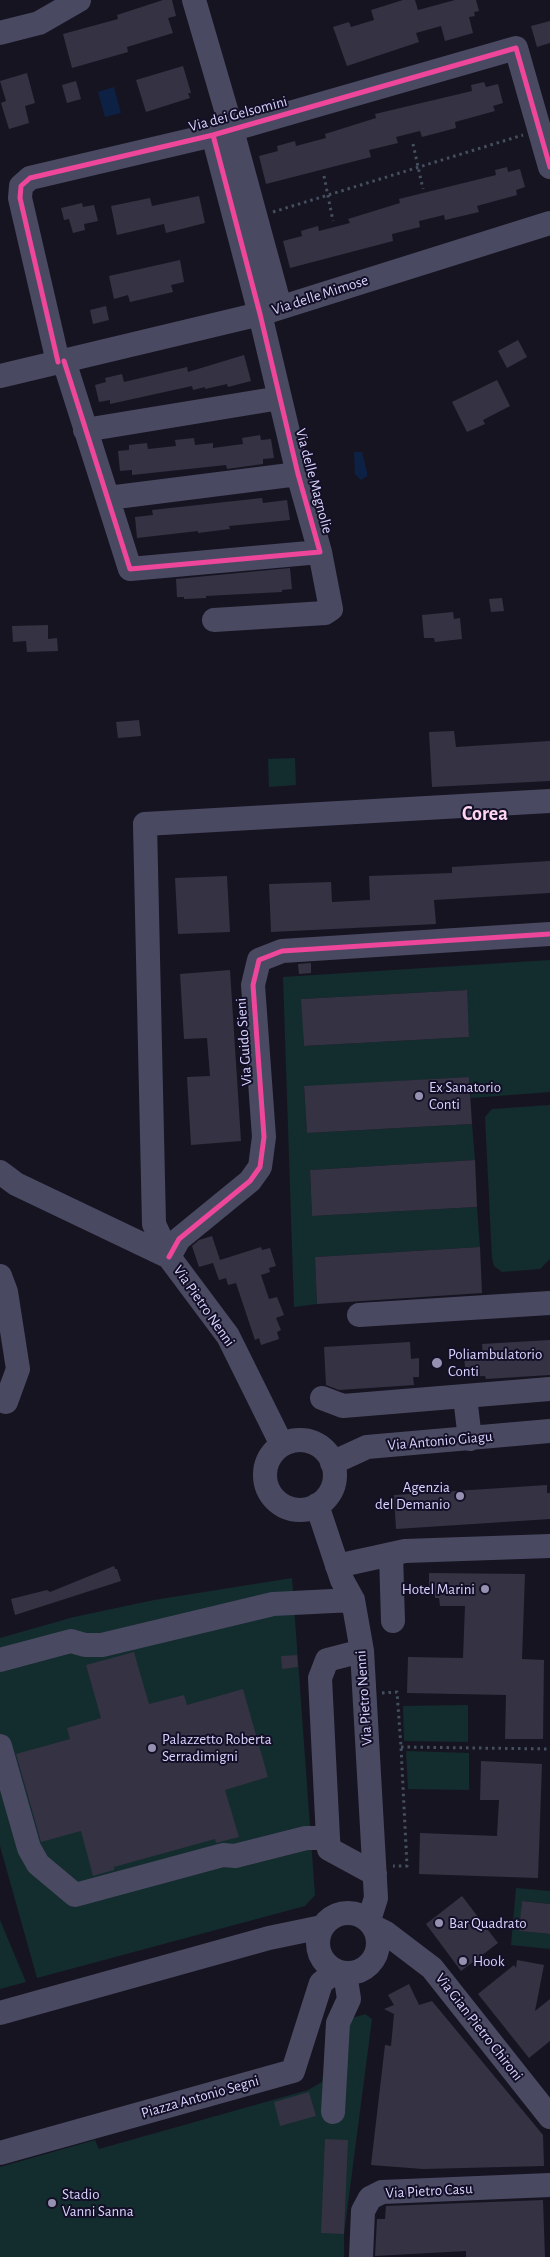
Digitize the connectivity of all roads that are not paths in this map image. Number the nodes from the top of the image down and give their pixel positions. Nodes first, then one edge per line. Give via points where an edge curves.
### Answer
1 (79, 0) edge
2 (194, 0) edge
3 (0, 33) edge
4 (222, 132) junction
5 (550, 168) edge
6 (550, 223) edge
7 (270, 311) junction
8 (61, 362) junction
9 (0, 376) edge
10 (280, 398) junction
11 (85, 430) junction
12 (298, 474) junction
13 (108, 498) junction
14 (320, 552) junction
15 (214, 620) dead end
16 (550, 801) edge
17 (550, 934) edge
18 (0, 1172) edge
19 (169, 1257) junction
20 (0, 1276) edge
21 (550, 1303) edge
22 (359, 1315) dead end
23 (550, 1389) edge
24 (465, 1396) junction
25 (322, 1398) dead end
26 (6, 1402) dead end
27 (550, 1431) edge
28 (470, 1439) junction
29 (282, 1445) junction
30 (332, 1463) junction
31 (317, 1505) junction
32 (550, 1546) edge
33 (391, 1554) junction
34 (338, 1566) junction
35 (353, 1600) junction
36 (393, 1621) dead end
37 (362, 1651) junction
38 (0, 1660) edge
39 (0, 1746) edge
40 (328, 1838) junction
41 (370, 1903) junction
42 (322, 1926) junction
43 (401, 1946) junction
44 (376, 1956) junction
45 (341, 1972) junction
46 (0, 2013) edge
47 (333, 2112) dead end
48 (550, 2117) edge
49 (0, 2153) edge
50 (550, 2185) edge
51 (362, 2257) edge

1 - 3 street via 39,23
2 - 4 street, Via delle Magnolie
4 - 5 street, Via dei Gelsomini via 516,48
4 - 7 street, Via delle Magnolie
4 - 7 street, Via delle Magnolie via 256,218
4 - 8 street, Via dei Gelsomini via 30,178 20,186 20,198
6 - 7 street, Via delle Mimose
7 - 8 street, Via delle Mimose
7 - 10 street, Via delle Magnolie
8 - 9 street, Via delle Mimose
8 - 11 street, Via delle Magnolie
10 - 11 street
10 - 12 street, Via delle Magnolie
11 - 13 street, Via delle Magnolie
12 - 13 street, Via delle Magnolie
12 - 14 street, Via delle Magnolie
13 - 14 street, Via delle Magnolie via 130,569
14 - 15 street, Via delle Magnolie via 332,609 325,613
16 - 19 street via 145,824 154,1224
17 - 19 street, Via Guido Sieni via 282,951 259,960 252,985 264,1138 260,1167 250,1181 179,1239
18 - 19 street, Via Pietro Nenni via 16,1184
19 - 29 street, Via Pietro Nenni via 228,1336
20 - 26 street via 6,1292 18,1368
21 - 22 street
23 - 24 street
24 - 25 street via 343,1406
24 - 28 street
27 - 28 street, Via Antonio Giagu
28 - 30 street, Via Antonio Giagu via 367,1447
29 - 30 street via 291,1441 312,1442 328,1454
29 - 31 street via 266,1467 266,1483 271,1494 297,1510
30 - 31 street via 334,1482 325,1499
31 - 34 street, Via Pietro Nenni
32 - 33 street
33 - 34 street
33 - 36 street
34 - 35 street, Via Pietro Nenni
35 - 37 street, Via Pietro Nenni
35 - 38 street via 274,1604 102,1645 71,1641
37 - 40 street via 327,1660 320,1678
37 - 41 street, Via Pietro Nenni
39 - 40 street via 29,1848 38,1864 75,1895 223,1855 235,1856 306,1838
40 - 41 street, Via Gian Pietro Chironi via 329,1848
41 - 42 street via 329,1918
41 - 43 street, Via Gian Pietro Chironi via 386,1933
41 - 44 street via 379,1937
42 - 45 street via 318,1936 321,1957 327,1965
42 - 46 street
43 - 44 street
43 - 48 street, Via Gian Pietro Chironi via 432,1968
44 - 45 street via 364,1970
45 - 47 street via 349,1999 338,2023
45 - 49 street, Piazza Antonio Segni via 321,1983 293,2071
50 - 51 street, Via Pietro Casu via 382,2192 370,2198 363,2211

